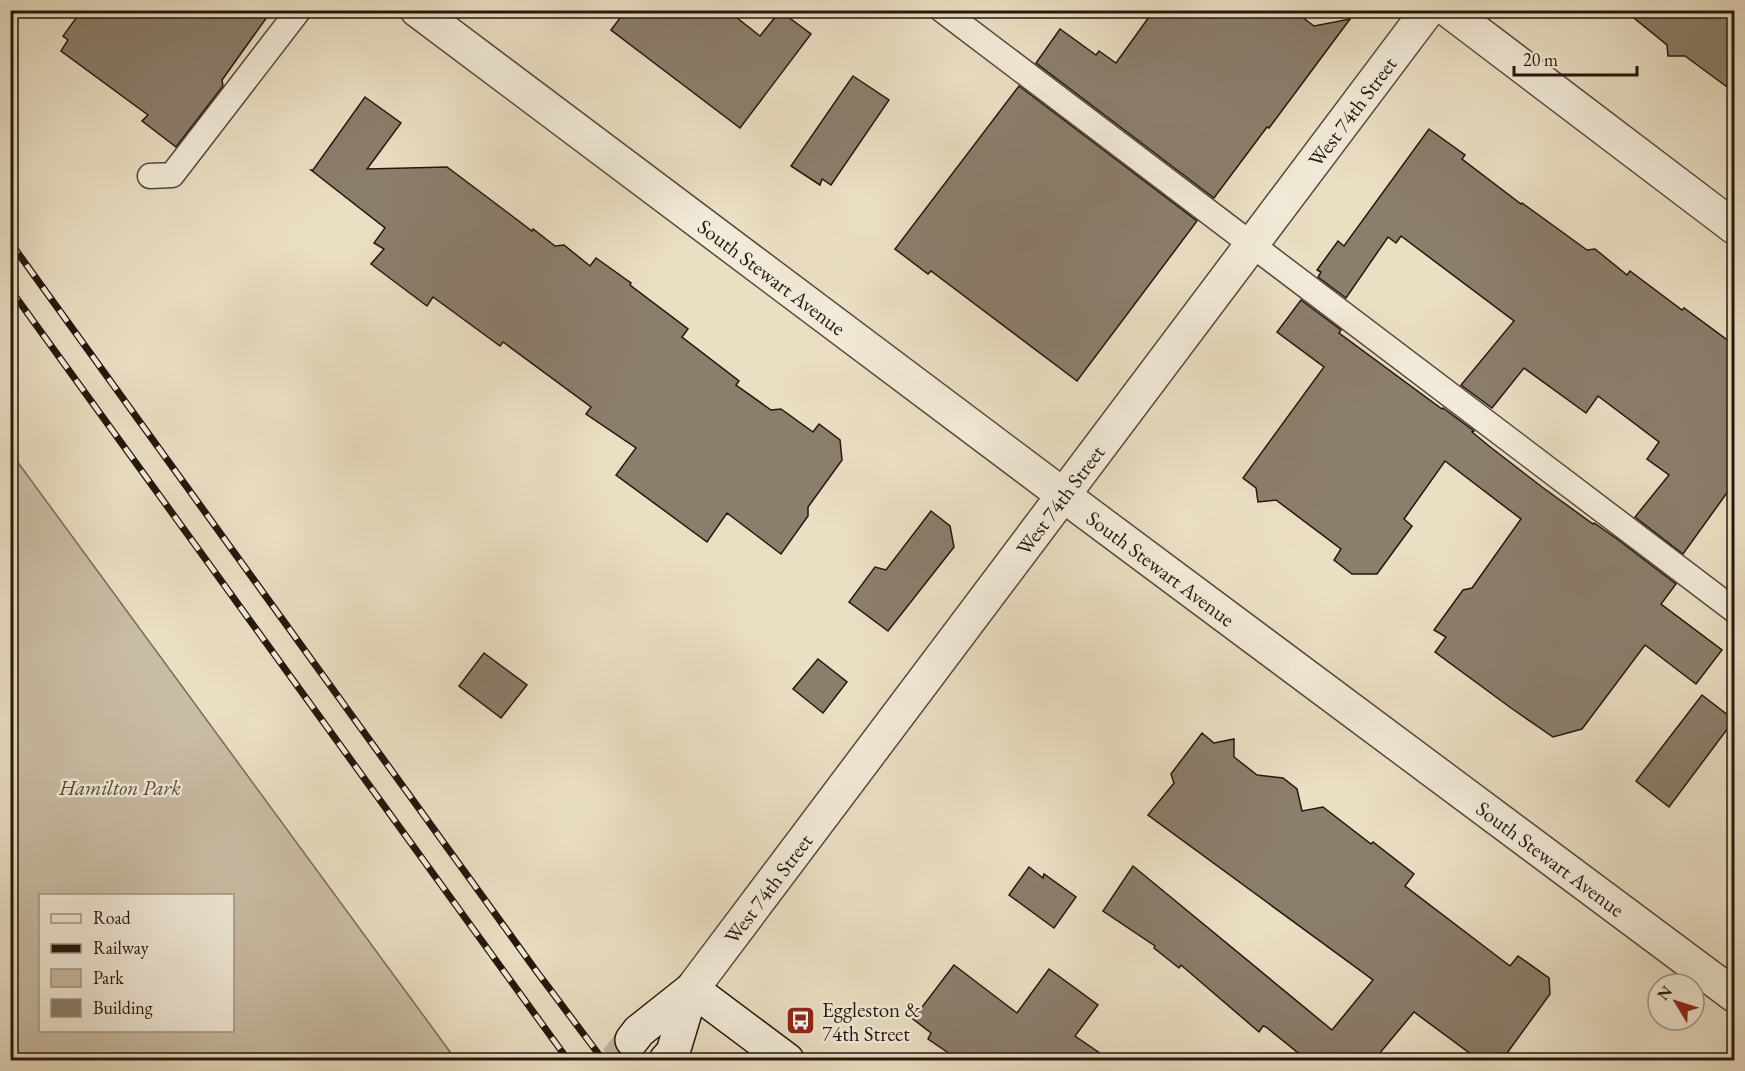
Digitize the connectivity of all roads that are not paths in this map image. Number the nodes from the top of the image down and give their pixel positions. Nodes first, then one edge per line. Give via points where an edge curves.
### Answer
1 (299, 10) edge
2 (417, 10) edge
3 (942, 10) edge
4 (1428, 10) edge
5 (1448, 10) edge
6 (150, 176) dead end
7 (1734, 227) edge
8 (1252, 244) junction
9 (1063, 495) junction
10 (1734, 610) edge
11 (692, 989) junction
12 (1734, 995) edge
13 (632, 1040) tunnel mouth
14 (666, 1060) edge
15 (787, 1060) edge

1 - 6 lane via 172,175
2 - 9 street, South Stewart Avenue
3 - 8 lane
4 - 8 street, West 74th Street
5 - 7 street
8 - 9 street, West 74th Street
8 - 10 lane
9 - 11 street, West 74th Street
9 - 12 street, South Stewart Avenue
11 - 13 street, West 74th Street
11 - 14 street, West 74th Street via 673,1052
11 - 15 street

